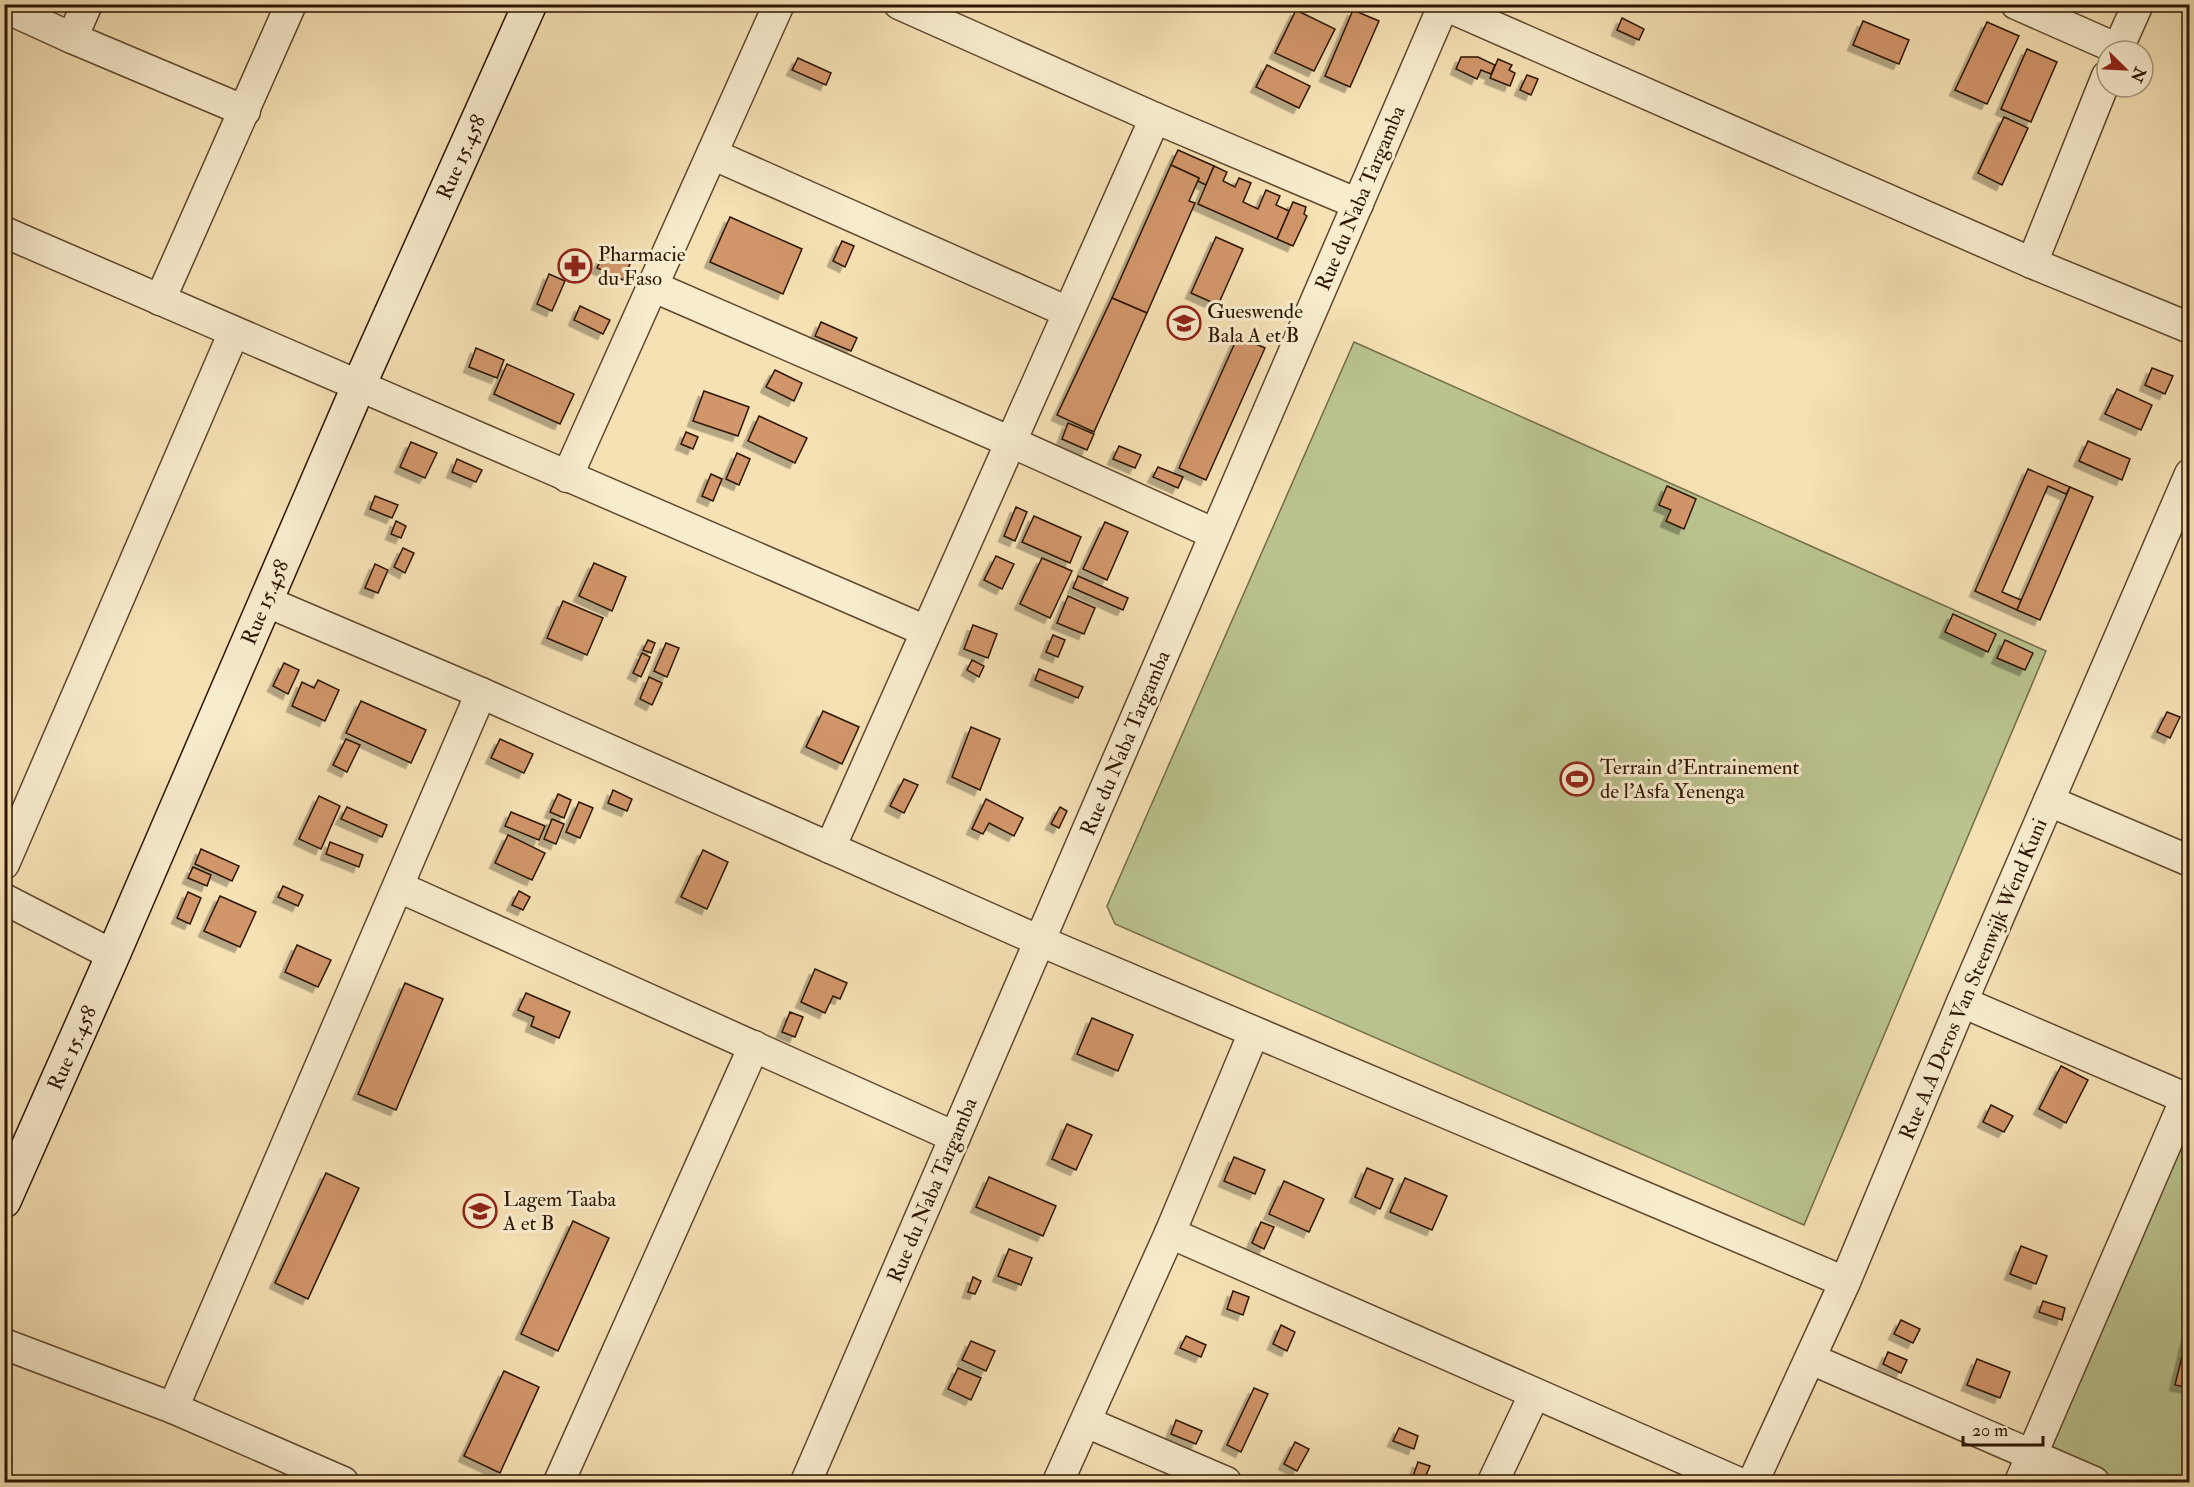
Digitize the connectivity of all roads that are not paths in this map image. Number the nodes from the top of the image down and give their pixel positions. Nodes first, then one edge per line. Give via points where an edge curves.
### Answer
1 (87, 4) edge
2 (291, 4) edge
3 (530, 4) edge
4 (779, 4) edge
5 (899, 4) edge
6 (2016, 4) edge
7 (2138, 4) edge
8 (1443, 5) edge
9 (4, 7) edge
10 (72, 38) junction
11 (2123, 39) edge
12 (2095, 48) edge
13 (2098, 99) edge
14 (245, 111) junction
15 (1155, 118) junction
16 (712, 154) junction
17 (1358, 204) junction
18 (7, 241) edge
19 (2032, 263) junction
20 (652, 286) junction
21 (160, 300) junction
22 (1068, 312) junction
23 (2190, 328) edge
24 (234, 332) junction
25 (359, 385) junction
26 (1011, 442) junction
27 (2190, 474) edge
28 (567, 477) junction
29 (1215, 534) junction
30 (265, 601) junction
31 (926, 631) junction
32 (481, 693) junction
33 (2049, 801) junction
34 (830, 848) junction
35 (2190, 861) edge
36 (4, 864) edge
37 (399, 887) junction
38 (4, 899) edge
39 (1040, 941) junction
40 (113, 955) junction
41 (1962, 1002) junction
42 (1254, 1032) junction
43 (754, 1046) junction
44 (2188, 1099) edge
45 (955, 1137) junction
46 (4, 1201) edge
47 (1170, 1233) junction
48 (1845, 1282) junction
49 (4, 1344) edge
50 (1811, 1359) junction
51 (1534, 1395) junction
52 (173, 1408) junction
53 (1086, 1422) junction
54 (2032, 1455) junction
55 (343, 1482) edge
56 (559, 1482) edge
57 (806, 1482) edge
58 (1058, 1482) edge
59 (1226, 1482) edge
60 (1493, 1482) edge
61 (1737, 1482) edge
62 (1753, 1482) edge
63 (2020, 1482) edge
64 (2094, 1482) edge

1 - 10 street
2 - 14 street
3 - 25 main road, Rue 15.458
4 - 16 street
5 - 15 street
6 - 12 street
7 - 11 street
8 - 17 street, Rue du Naba Targamba
8 - 19 street
9 - 10 street
10 - 14 street
13 - 19 street
14 - 21 street
15 - 17 street
15 - 22 street
16 - 20 street
16 - 22 street
17 - 29 street, Rue du Naba Targamba
18 - 21 street
19 - 23 street
20 - 26 street
20 - 28 street
21 - 24 street
22 - 26 street
24 - 25 street
24 - 36 street
25 - 28 street
25 - 30 main road, Rue 15.458
26 - 29 street
26 - 31 street
27 - 33 street, Rue A.A Deros Van Steenwijk Wend Kuni
28 - 31 street
29 - 39 street, Rue du Naba Targamba
30 - 32 street
30 - 40 main road, Rue 15.458
31 - 34 street
32 - 34 street
32 - 37 street
33 - 35 street
33 - 41 street, Rue A.A Deros Van Steenwijk Wend Kuni
34 - 39 street
37 - 43 street
37 - 52 street
38 - 40 street
39 - 42 street
39 - 45 street, Rue du Naba Targamba
40 - 46 main road, Rue 15.458
41 - 44 street
41 - 48 street, Rue A.A Deros Van Steenwijk Wend Kuni
42 - 47 street
42 - 48 street
43 - 45 street
43 - 56 street
44 - 54 street
45 - 57 street, Rue du Naba Targamba
47 - 51 street
47 - 53 street
48 - 50 street, Rue A.A Deros Van Steenwijk Wend Kuni
49 - 52 street
50 - 54 street
50 - 62 street, Rue A.A Deros Van Steenwijk Wend Kuni
51 - 60 street
51 - 61 street
52 - 55 street
53 - 58 street
53 - 59 street
54 - 63 street
54 - 64 street

